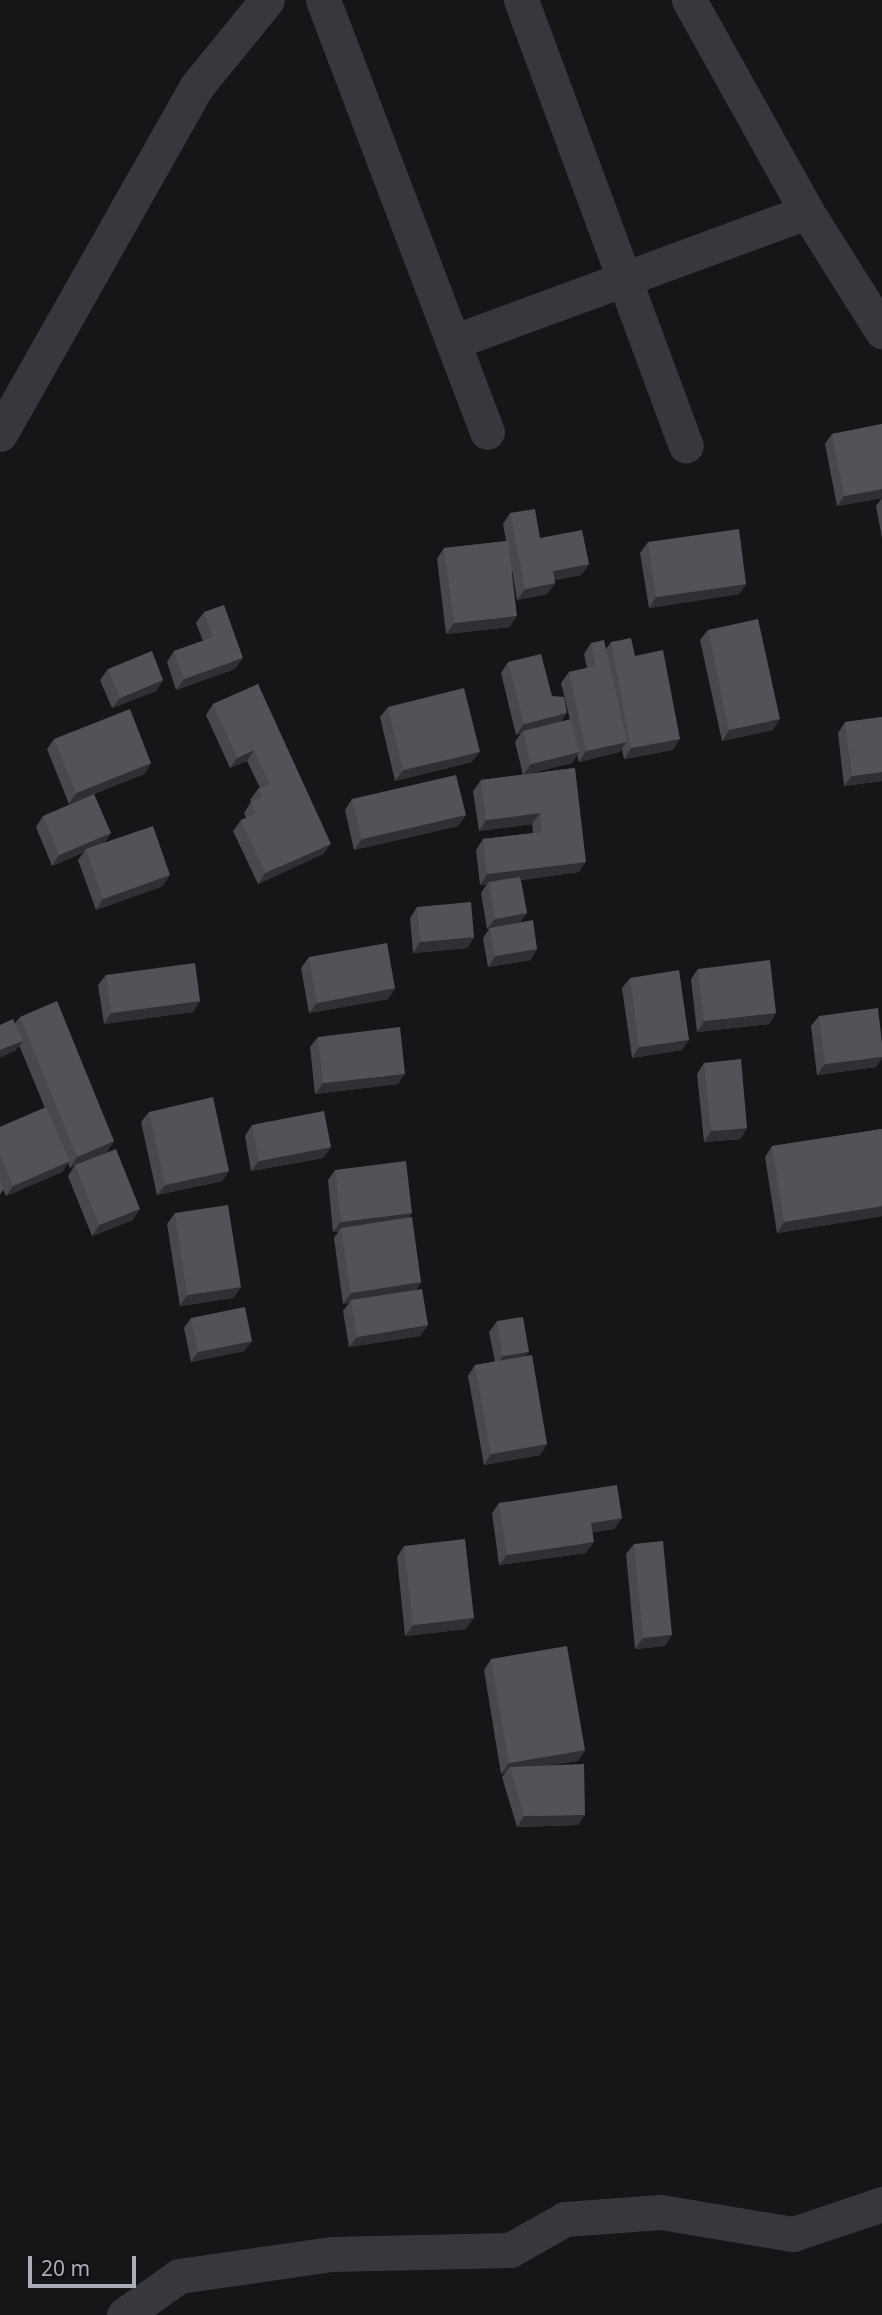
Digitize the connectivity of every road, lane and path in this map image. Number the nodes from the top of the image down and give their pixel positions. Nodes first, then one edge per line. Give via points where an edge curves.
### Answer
1 (267, 0) edge
2 (323, 0) edge
3 (521, 0) edge
4 (689, 0) edge
5 (807, 212) junction
6 (625, 277) junction
7 (882, 331) edge
8 (453, 342) junction
9 (487, 432) dead end
10 (0, 434) edge
11 (687, 445) dead end
12 (882, 2204) edge
13 (124, 2315) edge

1 - 10 street via 196,87
2 - 8 street
3 - 6 street
4 - 5 street
5 - 6 street
5 - 7 street
6 - 8 street
6 - 11 street
8 - 9 street
12 - 13 street via 793,2234 661,2212 565,2218 510,2250 331,2254 179,2276

